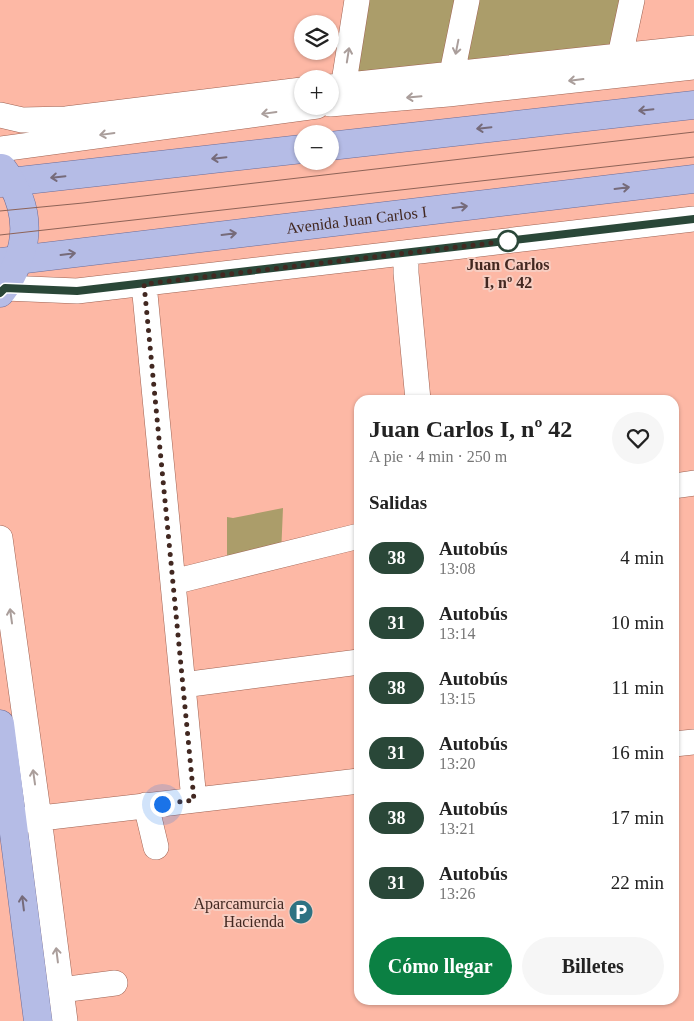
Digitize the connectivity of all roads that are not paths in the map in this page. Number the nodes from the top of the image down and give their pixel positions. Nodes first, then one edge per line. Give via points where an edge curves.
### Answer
1 (357, 0) edge
2 (467, 0) edge
3 (632, 0) edge
4 (694, 48) edge
5 (618, 65) junction
6 (694, 67) edge
7 (339, 70) edge
8 (450, 84) junction
9 (294, 91) edge
10 (339, 96) edge
11 (294, 103) edge
12 (694, 105) edge
13 (0, 115) edge
14 (339, 145) edge
15 (0, 149) edge
16 (294, 150) edge
17 (4, 177) edge
18 (694, 179) edge
19 (694, 219) edge
20 (406, 253) junction
21 (6, 275) edge
22 (144, 284) junction
23 (418, 395) edge
24 (694, 483) edge
25 (679, 485) edge
26 (354, 537) edge
27 (0, 538) edge
28 (173, 582) junction
29 (354, 663) edge
30 (183, 685) junction
31 (0, 724) edge
32 (694, 742) edge
33 (679, 744) edge
34 (354, 782) edge
35 (194, 800) junction
36 (146, 806) junction
37 (39, 818) junction
38 (12, 822) junction
39 (156, 848) dead end
40 (114, 983) dead end
41 (61, 990) junction
42 (38, 1021) edge
43 (65, 1021) edge

7 -> 1 street
2 -> 8 street
3 - 5 street
4 - 5 street
5 - 6 street
5 - 8 street
8 - 10 street
9 - 13 street via 66,119 22,120
11 -> 15 street
12 -> 14 main road
16 -> 17 main road
17 - 21 main road via 23,208 26,232
21 -> 18 main road, Avenida Juan Carlos I
19 - 20 street
20 - 22 street
20 - 23 street
21 - 22 street via 77,291
22 - 28 street
24 - 25 street
26 - 28 street
37 -> 27 street
28 - 30 street
29 - 30 street
30 - 35 street
31 - 38 main road
32 - 33 street
34 - 35 street
35 - 36 street
36 - 37 street
36 - 39 street
37 - 38 street
41 -> 37 street
42 -> 38 main road
40 - 41 street
41 - 43 street

